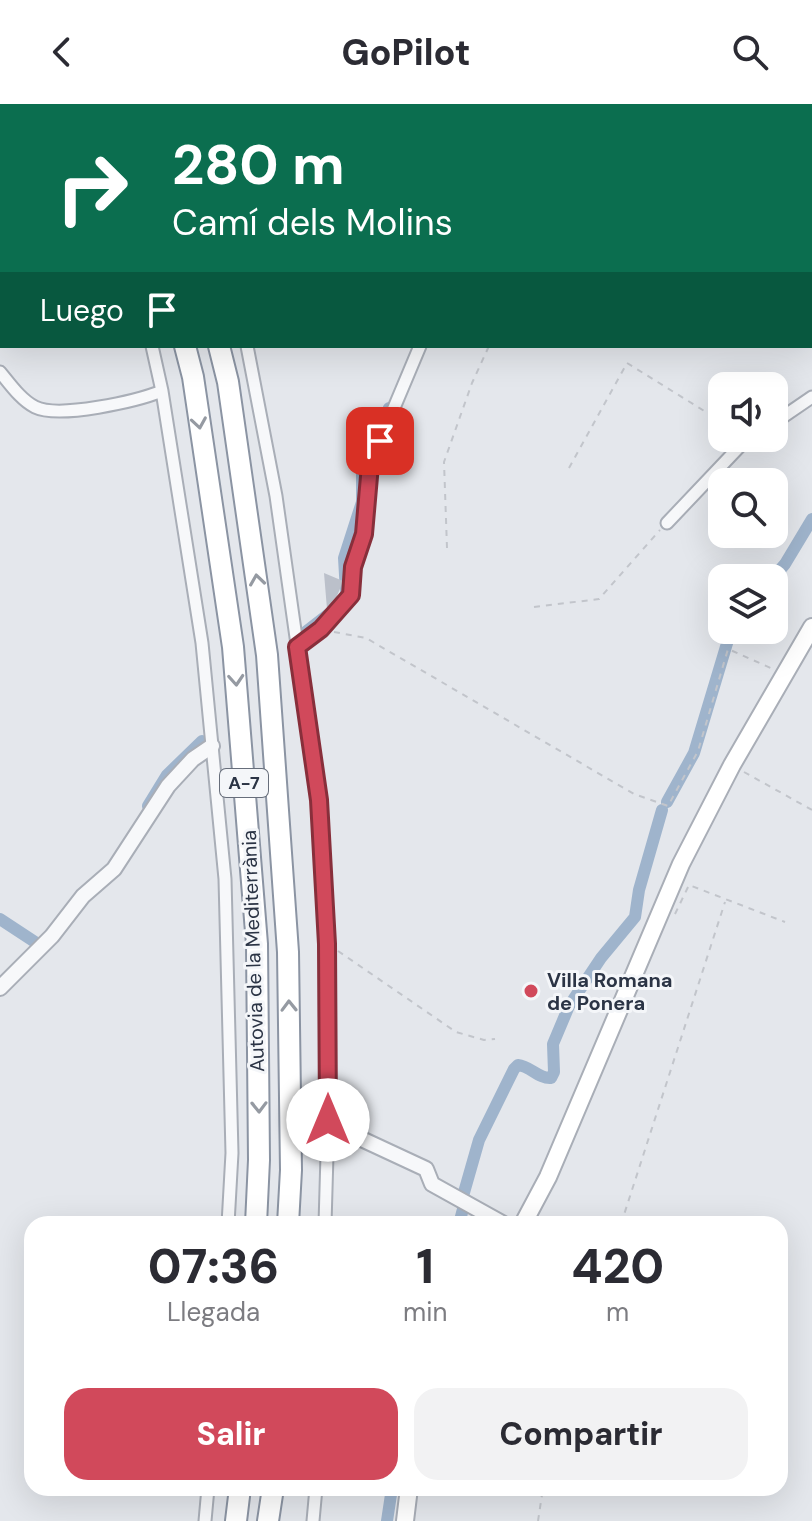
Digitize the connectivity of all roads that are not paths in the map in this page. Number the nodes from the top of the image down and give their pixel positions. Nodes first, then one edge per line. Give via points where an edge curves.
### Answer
1 (152, 348) edge
2 (186, 348) edge
3 (220, 348) edge
4 (247, 348) edge
5 (419, 348) edge
6 (0, 372) edge
7 (162, 391) junction
8 (812, 397) edge
9 (788, 413) edge
10 (734, 452) edge
11 (667, 523) road end
12 (812, 627) edge
13 (297, 647) junction
14 (212, 746) junction
15 (0, 988) edge
16 (328, 1127) junction
17 (228, 1216) edge
18 (256, 1216) edge
19 (288, 1216) edge
20 (325, 1216) edge
21 (490, 1216) edge
22 (527, 1216) edge
23 (207, 1496) edge
24 (239, 1496) edge
25 (272, 1496) edge
26 (315, 1496) edge
27 (408, 1496) edge
28 (205, 1521) edge
29 (236, 1521) edge
30 (268, 1521) edge
31 (313, 1521) edge
32 (405, 1521) edge

1 - 7 street
2 -> 18 highway, Autovia de la Mediterrània / A-7 via 236,678 257,944
19 -> 3 highway, Autovia de la Mediterrània / A-7 via 288,952 267,655
4 - 13 street via 276,496
5 - 13 street via 370,465 364,534 351,595
6 - 7 street via 26,402 46,411 132,402
7 - 14 street via 202,643
8 - 9 street
10 - 11 street
12 - 22 main road via 681,864
13 - 16 street via 319,800 327,944
14 - 15 street via 168,786 114,869
14 - 17 street via 225,879 232,1153
16 - 20 street
16 - 21 street via 426,1169 432,1184
23 - 28 street
24 - 29 highway
25 - 30 highway
26 - 31 street
27 - 32 main road

